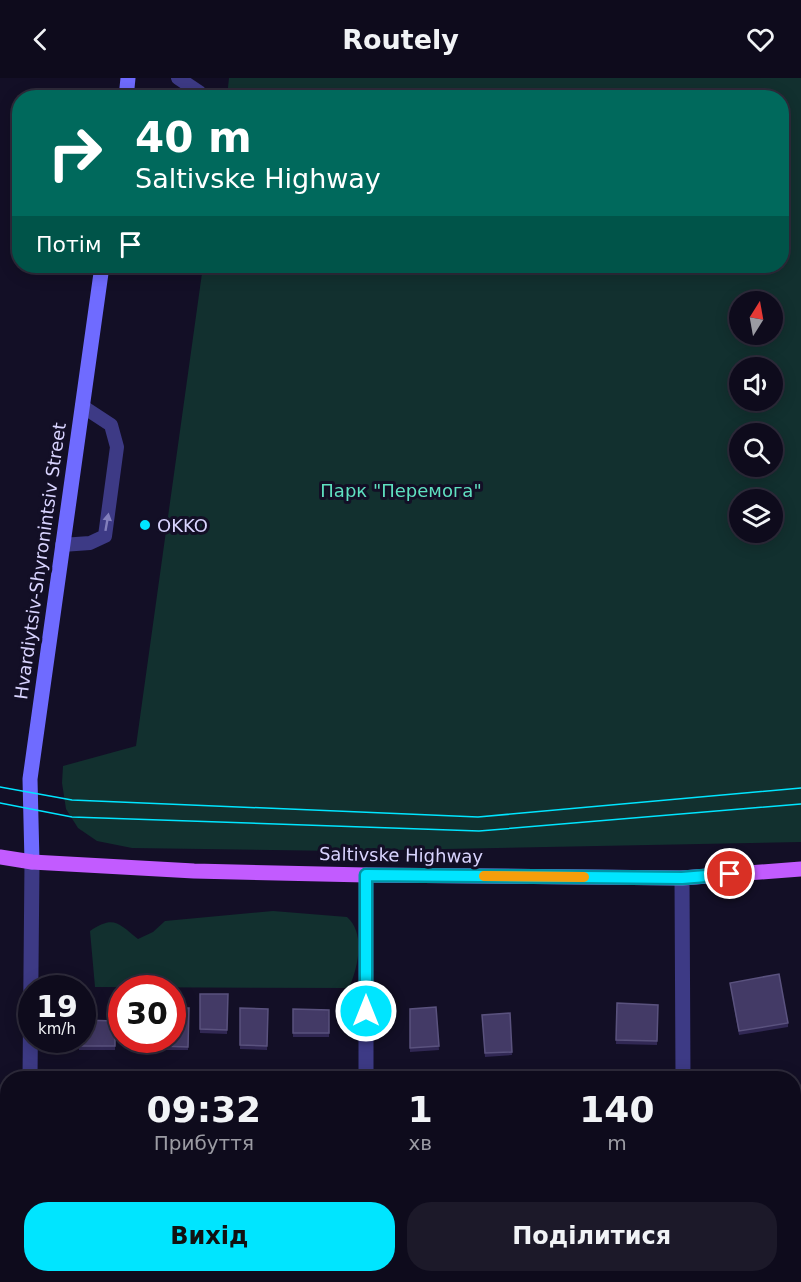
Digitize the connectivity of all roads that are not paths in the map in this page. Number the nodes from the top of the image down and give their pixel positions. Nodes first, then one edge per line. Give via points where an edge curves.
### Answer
1 (178, 78) edge
2 (197, 90) edge
3 (101, 273) edge
4 (82, 406) junction
5 (62, 545) junction
6 (0, 857) edge
7 (32, 862) junction
8 (801, 869) edge
9 (366, 875) junction
10 (682, 878) junction
11 (30, 1071) edge
12 (366, 1071) edge
13 (684, 1071) edge

1 - 2 lane
3 - 4 main road, Hvardiytsiv-Shyronintsiv Street
4 - 5 main road, Hvardiytsiv-Shyronintsiv Street
5 -> 4 lane via 90,543 105,536 111,502 117,447 111,425
5 - 7 main road, Hvardiytsiv-Shyronintsiv Street via 30,779
6 - 7 main road, Saltivske Highway
7 - 9 main road, Saltivske Highway
7 - 11 street
8 - 10 main road, Saltivske Highway
9 - 10 main road, Saltivske Highway
9 - 12 street
10 - 13 street

